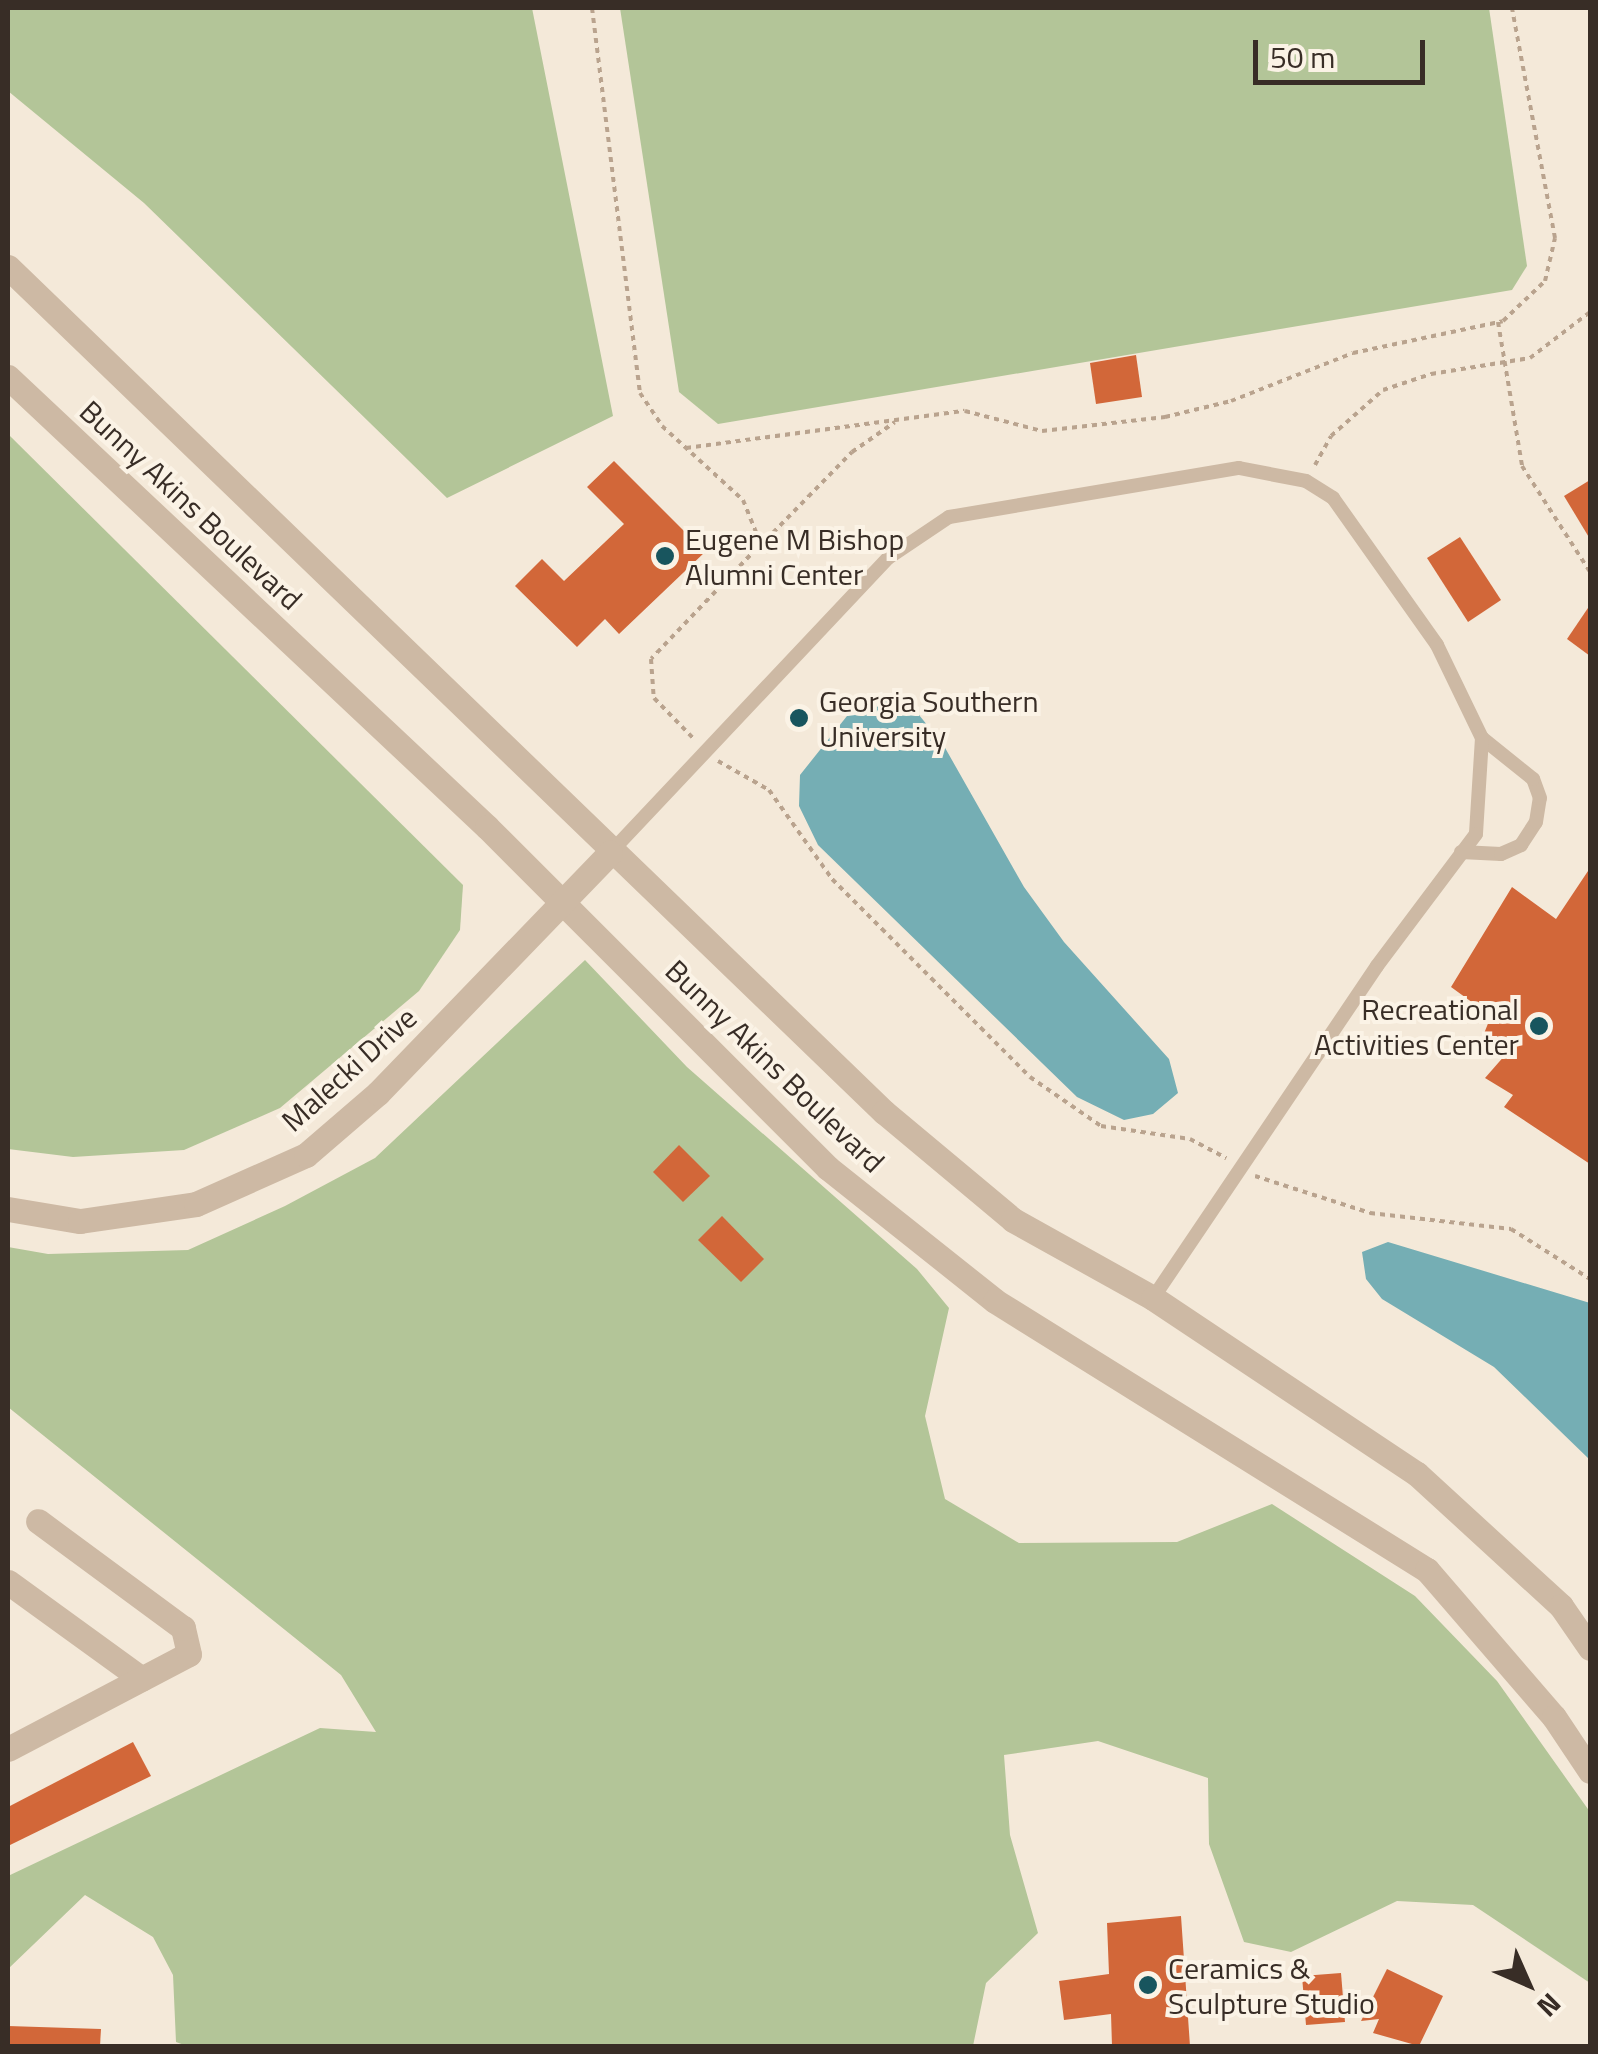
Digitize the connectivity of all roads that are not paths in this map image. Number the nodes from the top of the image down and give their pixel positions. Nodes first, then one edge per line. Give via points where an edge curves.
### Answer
1 (8, 267) edge
2 (8, 377) edge
3 (1482, 738) junction
4 (610, 852) junction
5 (1460, 852) junction
6 (562, 904) junction
7 (8, 1209) edge
8 (1153, 1298) junction
9 (38, 1521) dead end
10 (8, 1582) edge
11 (1590, 1648) edge
12 (142, 1678) junction
13 (8, 1749) edge
14 (1590, 1772) edge

1 - 4 street, Bunny Akins Boulevard
2 - 6 street, Bunny Akins Boulevard
3 - 4 lane via 1437,645 1332,498 1306,481 1239,468 949,518 888,558
3 - 5 lane via 1476,834
3 - 5 lane via 1533,779 1540,798 1536,822 1521,845 1501,854
4 - 6 street, Malecki Drive
4 - 8 street, Bunny Akins Boulevard via 884,1112 1012,1220
5 - 8 lane
6 - 7 street, Malecki Drive via 378,1093 306,1155 196,1204 80,1221
6 - 14 street, Bunny Akins Boulevard via 828,1168 995,1301 1426,1570 1554,1717
8 - 11 street, Bunny Akins Boulevard via 1417,1474 1560,1606
9 - 12 street via 182,1628 189,1654
10 - 12 street
12 - 13 street

